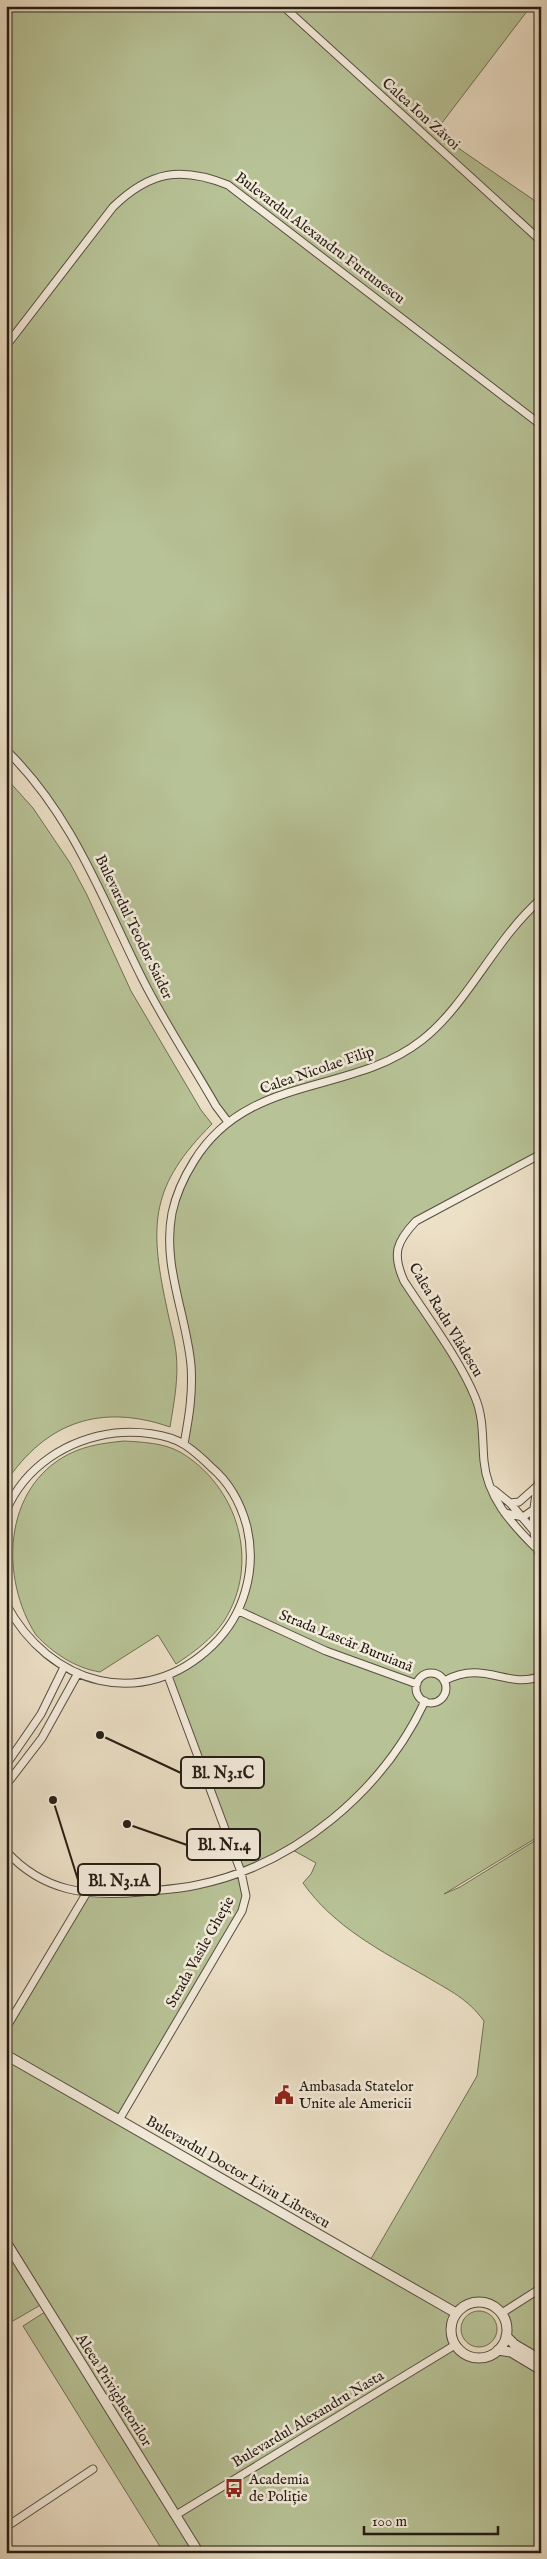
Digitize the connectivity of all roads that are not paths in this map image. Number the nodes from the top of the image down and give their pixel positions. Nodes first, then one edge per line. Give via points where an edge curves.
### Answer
1 (283, 6) edge
2 (541, 241) edge
3 (6, 346) edge
4 (541, 425) edge
5 (6, 750) edge
6 (541, 899) edge
7 (228, 1122) junction
8 (541, 1154) edge
9 (184, 1444) junction
10 (541, 1473) edge
11 (537, 1485) junction
12 (492, 1488) junction
13 (510, 1503) junction
14 (7, 1505) edge
15 (533, 1510) junction
16 (504, 1513) junction
17 (523, 1517) junction
18 (533, 1530) junction
19 (535, 1547) junction
20 (541, 1559) edge
21 (6, 1604) edge
22 (239, 1611) junction
23 (64, 1667) junction
24 (78, 1674) junction
25 (168, 1676) junction
26 (541, 1676) edge
27 (444, 1682) junction
28 (416, 1684) junction
29 (424, 1701) junction
30 (6, 1765) edge
31 (6, 1785) edge
32 (6, 1851) edge
33 (241, 1872) junction
34 (86, 1894) junction
35 (6, 2028) edge
36 (6, 2055) edge
37 (119, 2120) junction
38 (6, 2242) edge
39 (541, 2288) edge
40 (456, 2313) junction
41 (502, 2313) junction
42 (506, 2336) junction
43 (455, 2345) junction
44 (498, 2350) junction
45 (541, 2360) edge
46 (541, 2370) edge
47 (93, 2469) dead end
48 (176, 2515) junction
49 (6, 2527) edge
50 (199, 2553) edge

1 - 2 street, Calea Ion Zăvoi
3 - 4 street, Bulevardul Alexandru Furtunescu via 113,207 150,179 187,172 228,184
5 - 7 street, Bulevardul Teodor Saider via 38,786 77,844 143,980
6 - 7 street, Calea Nicolae Filip via 514,926 438,1026 408,1050 376,1065 278,1095
7 - 9 street, Calea Nicolae Filip via 201,1150 191,1166 176,1198 170,1224 168,1246 191,1374 192,1401
8 - 12 street, Calea Radu Vlădescu via 416,1221 405,1232 396,1252 404,1281 476,1398 482,1420 484,1463
9 - 14 street via 143,1433 125,1432 84,1439 48,1458
9 - 22 street via 217,1472 233,1492 243,1512 250,1538 251,1565
10 - 11 street, Calea Radu Vlădescu
11 - 13 street via 519,1502
11 - 15 street, Calea Radu Vlădescu
12 - 13 street
12 - 16 street, Calea Radu Vlădescu
13 - 17 street
15 - 17 street
15 - 18 street, Calea Radu Vlădescu
16 - 17 street
16 - 19 street, Calea Radu Vlădescu
17 - 18 street
18 - 19 street, Calea Radu Vlădescu
19 - 20 street, Calea Radu Vlădescu
21 - 23 street via 22,1631
22 - 25 street via 223,1635 200,1658
22 - 28 street, Strada Lascăr Buruiană via 326,1651
23 - 24 street
23 - 30 street via 42,1714
24 - 25 street via 126,1683
24 - 31 street via 42,1738
25 - 33 street, Strada Vasile Gheție
26 - 27 street via 533,1680 517,1680 478,1672 458,1674
27 - 28 street via 437,1675 428,1674 420,1677
27 - 29 street via 442,1698 431,1703
28 - 29 street via 418,1696
29 - 33 street via 417,1719 399,1745 355,1800 291,1849
32 - 34 street via 33,1876
33 - 34 street via 197,1885
33 - 37 street, Strada Vasile Gheție via 246,1896 242,1911
34 - 35 street
36 - 37 street, Bulevardul Doctor Liviu Librescu
37 - 40 street, Bulevardul Doctor Liviu Librescu
38 - 48 street, Aleea Privighetorilor
39 - 41 street
40 - 41 street via 468,2303 478,2301 494,2306
40 - 43 street via 451,2325
41 - 42 street
42 - 44 street
42 - 45 street
43 - 44 street via 466,2355 477,2358 490,2356
43 - 48 street, Bulevardul Alexandru Nasta
44 - 46 street via 511,2352
47 - 49 street
48 - 50 street, Aleea Privighetorilor

